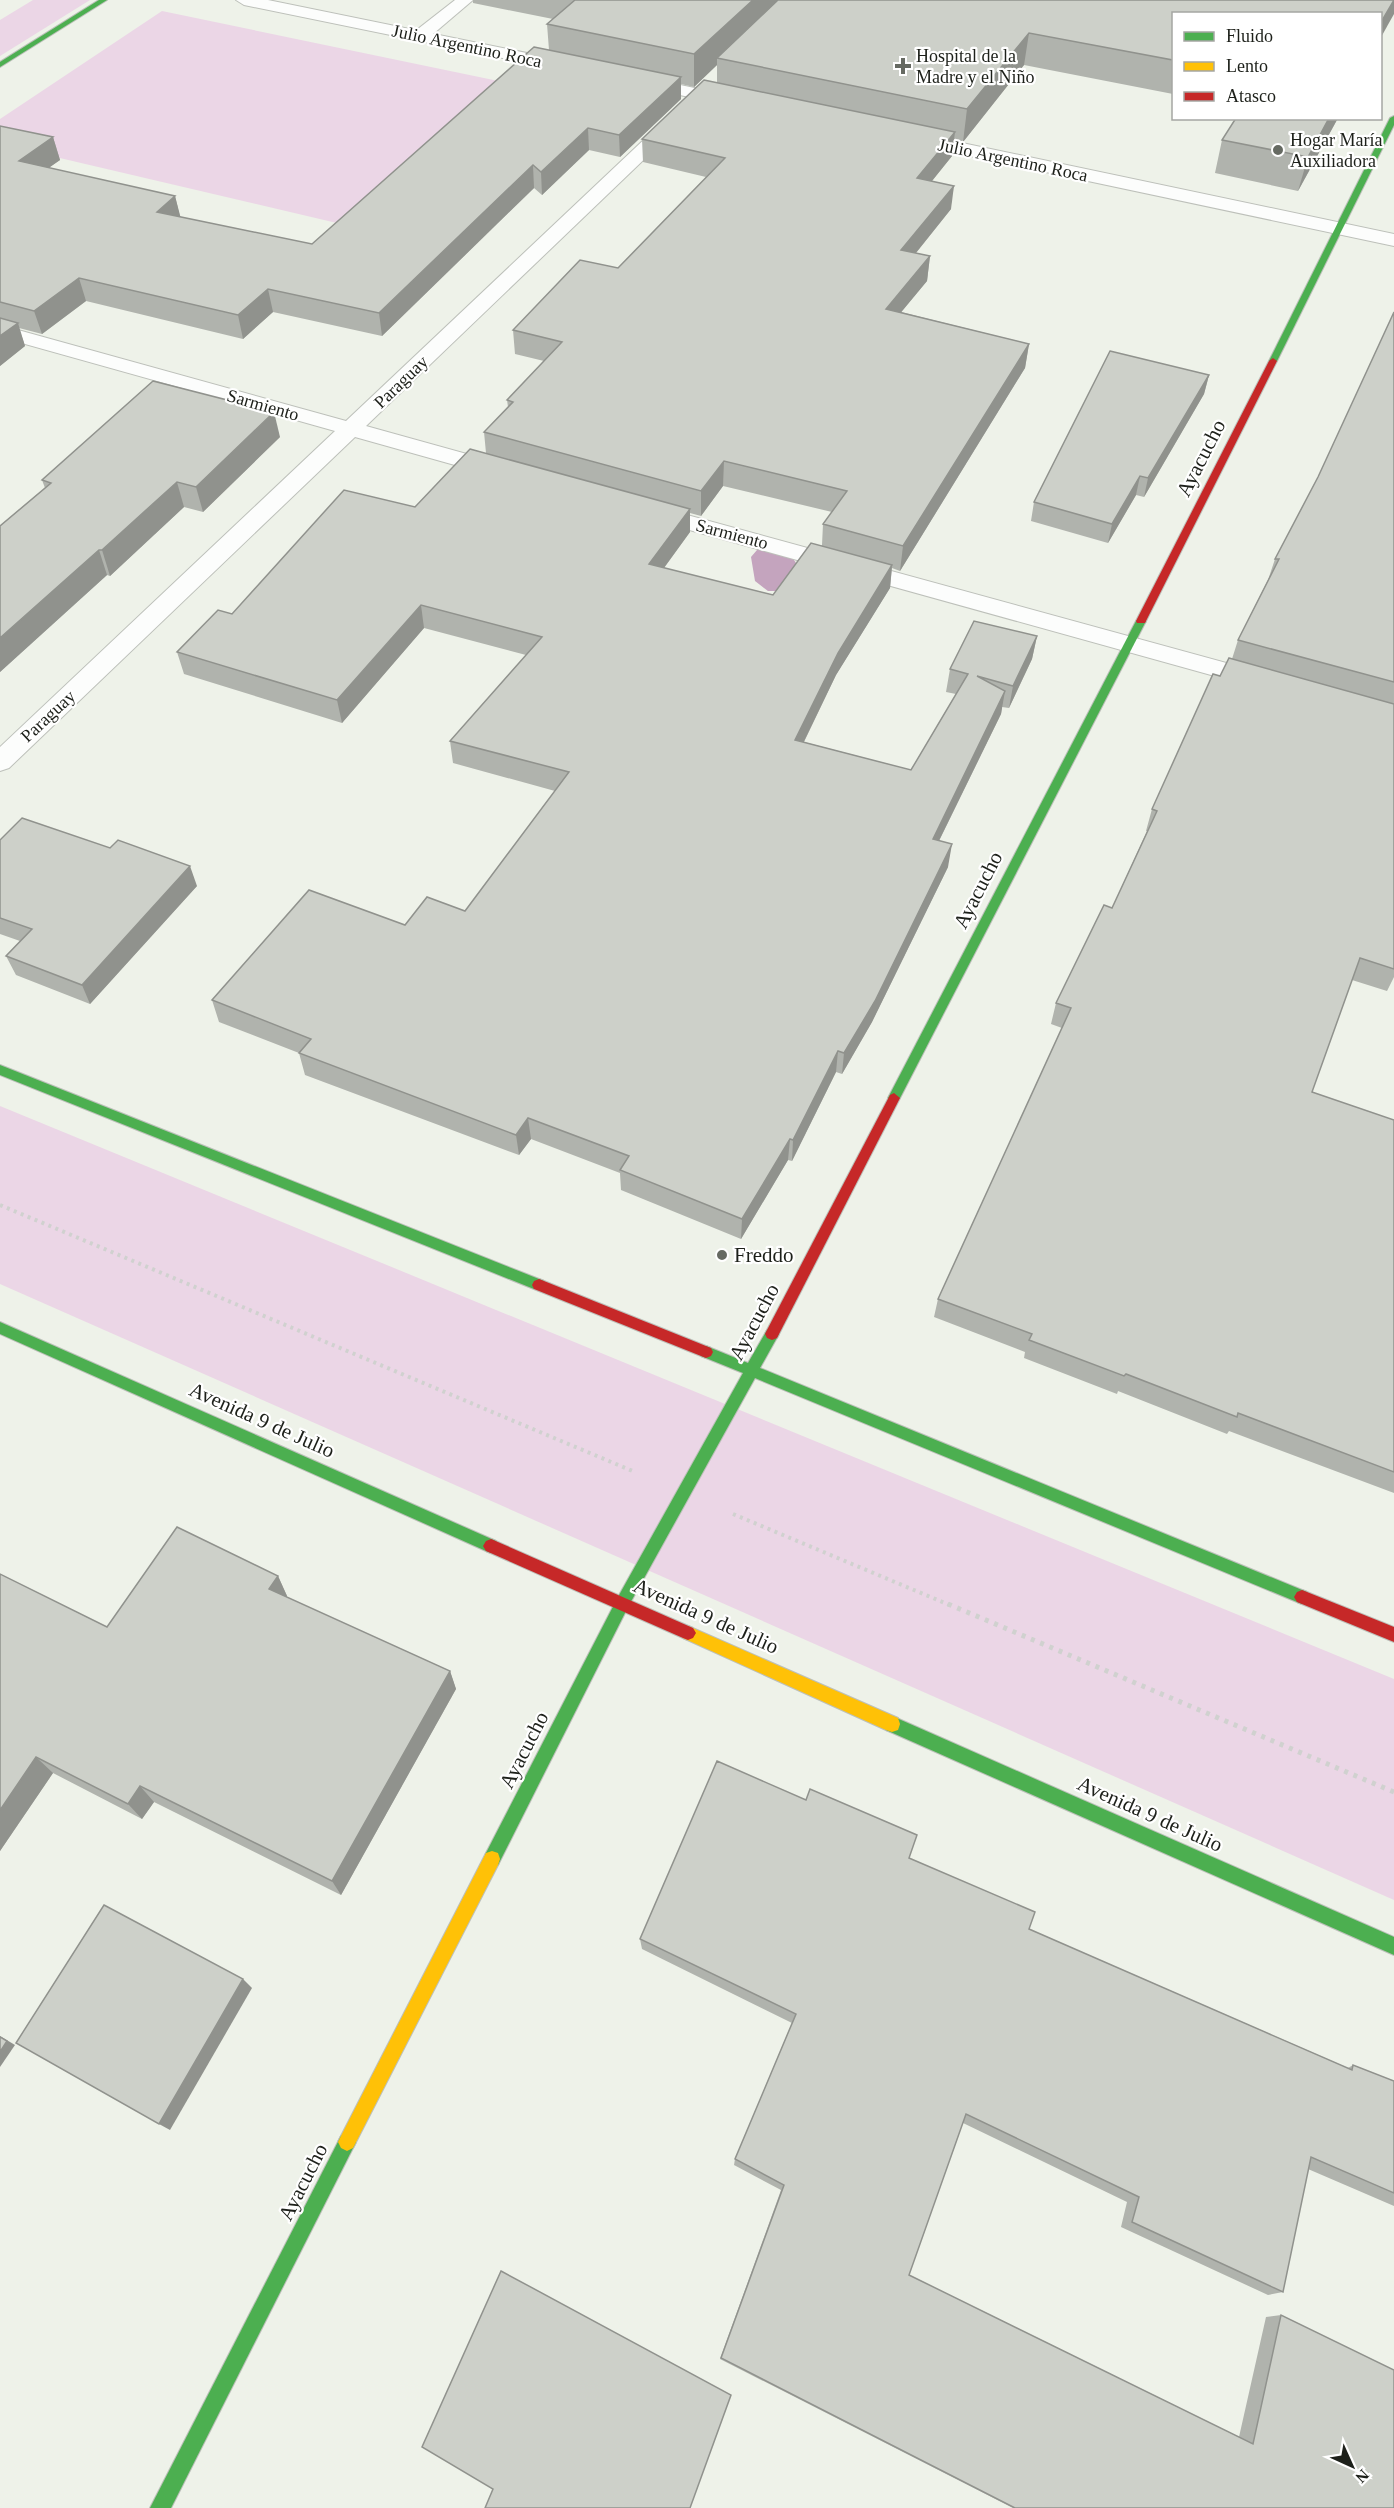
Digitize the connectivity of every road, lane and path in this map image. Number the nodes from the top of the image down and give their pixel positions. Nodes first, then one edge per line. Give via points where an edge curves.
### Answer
1 (104, 0) edge
2 (244, 0) edge
3 (465, 0) edge
4 (420, 36) junction
5 (0, 65) edge
6 (584, 70) edge
7 (619, 77) edge
8 (718, 79) edge
9 (702, 95) junction
10 (748, 105) edge
11 (1394, 118) edge
12 (888, 134) edge
13 (1341, 229) junction
14 (1394, 240) edge
15 (0, 331) edge
16 (351, 430) junction
17 (522, 477) edge
18 (625, 505) edge
19 (1129, 644) junction
20 (1290, 689) edge
21 (0, 762) edge
22 (0, 1070) edge
23 (0, 1328) edge
24 (753, 1371) junction
25 (623, 1602) junction
26 (1394, 1635) edge
27 (1394, 1946) edge
28 (160, 2508) edge

1 - 5 street
2 - 4 street, Julio Argentino Roca
3 - 4 street
4 - 6 street, Julio Argentino Roca
7 - 9 street
8 - 9 street, Paraguay
9 - 10 street
9 - 16 street, Paraguay
11 - 13 street, Ayacucho
12 - 13 street, Julio Argentino Roca
13 - 14 street, Julio Argentino Roca
13 - 19 street, Ayacucho
15 - 16 street, Sarmiento
16 - 17 street, Sarmiento
16 - 21 street, Paraguay
18 - 19 street, Sarmiento
19 - 20 street, Sarmiento
19 - 24 street, Ayacucho
22 - 24 street
23 - 25 street, Avenida 9 de Julio
24 - 25 street, Ayacucho
24 - 26 street
25 - 27 street, Avenida 9 de Julio
25 - 28 street, Ayacucho

